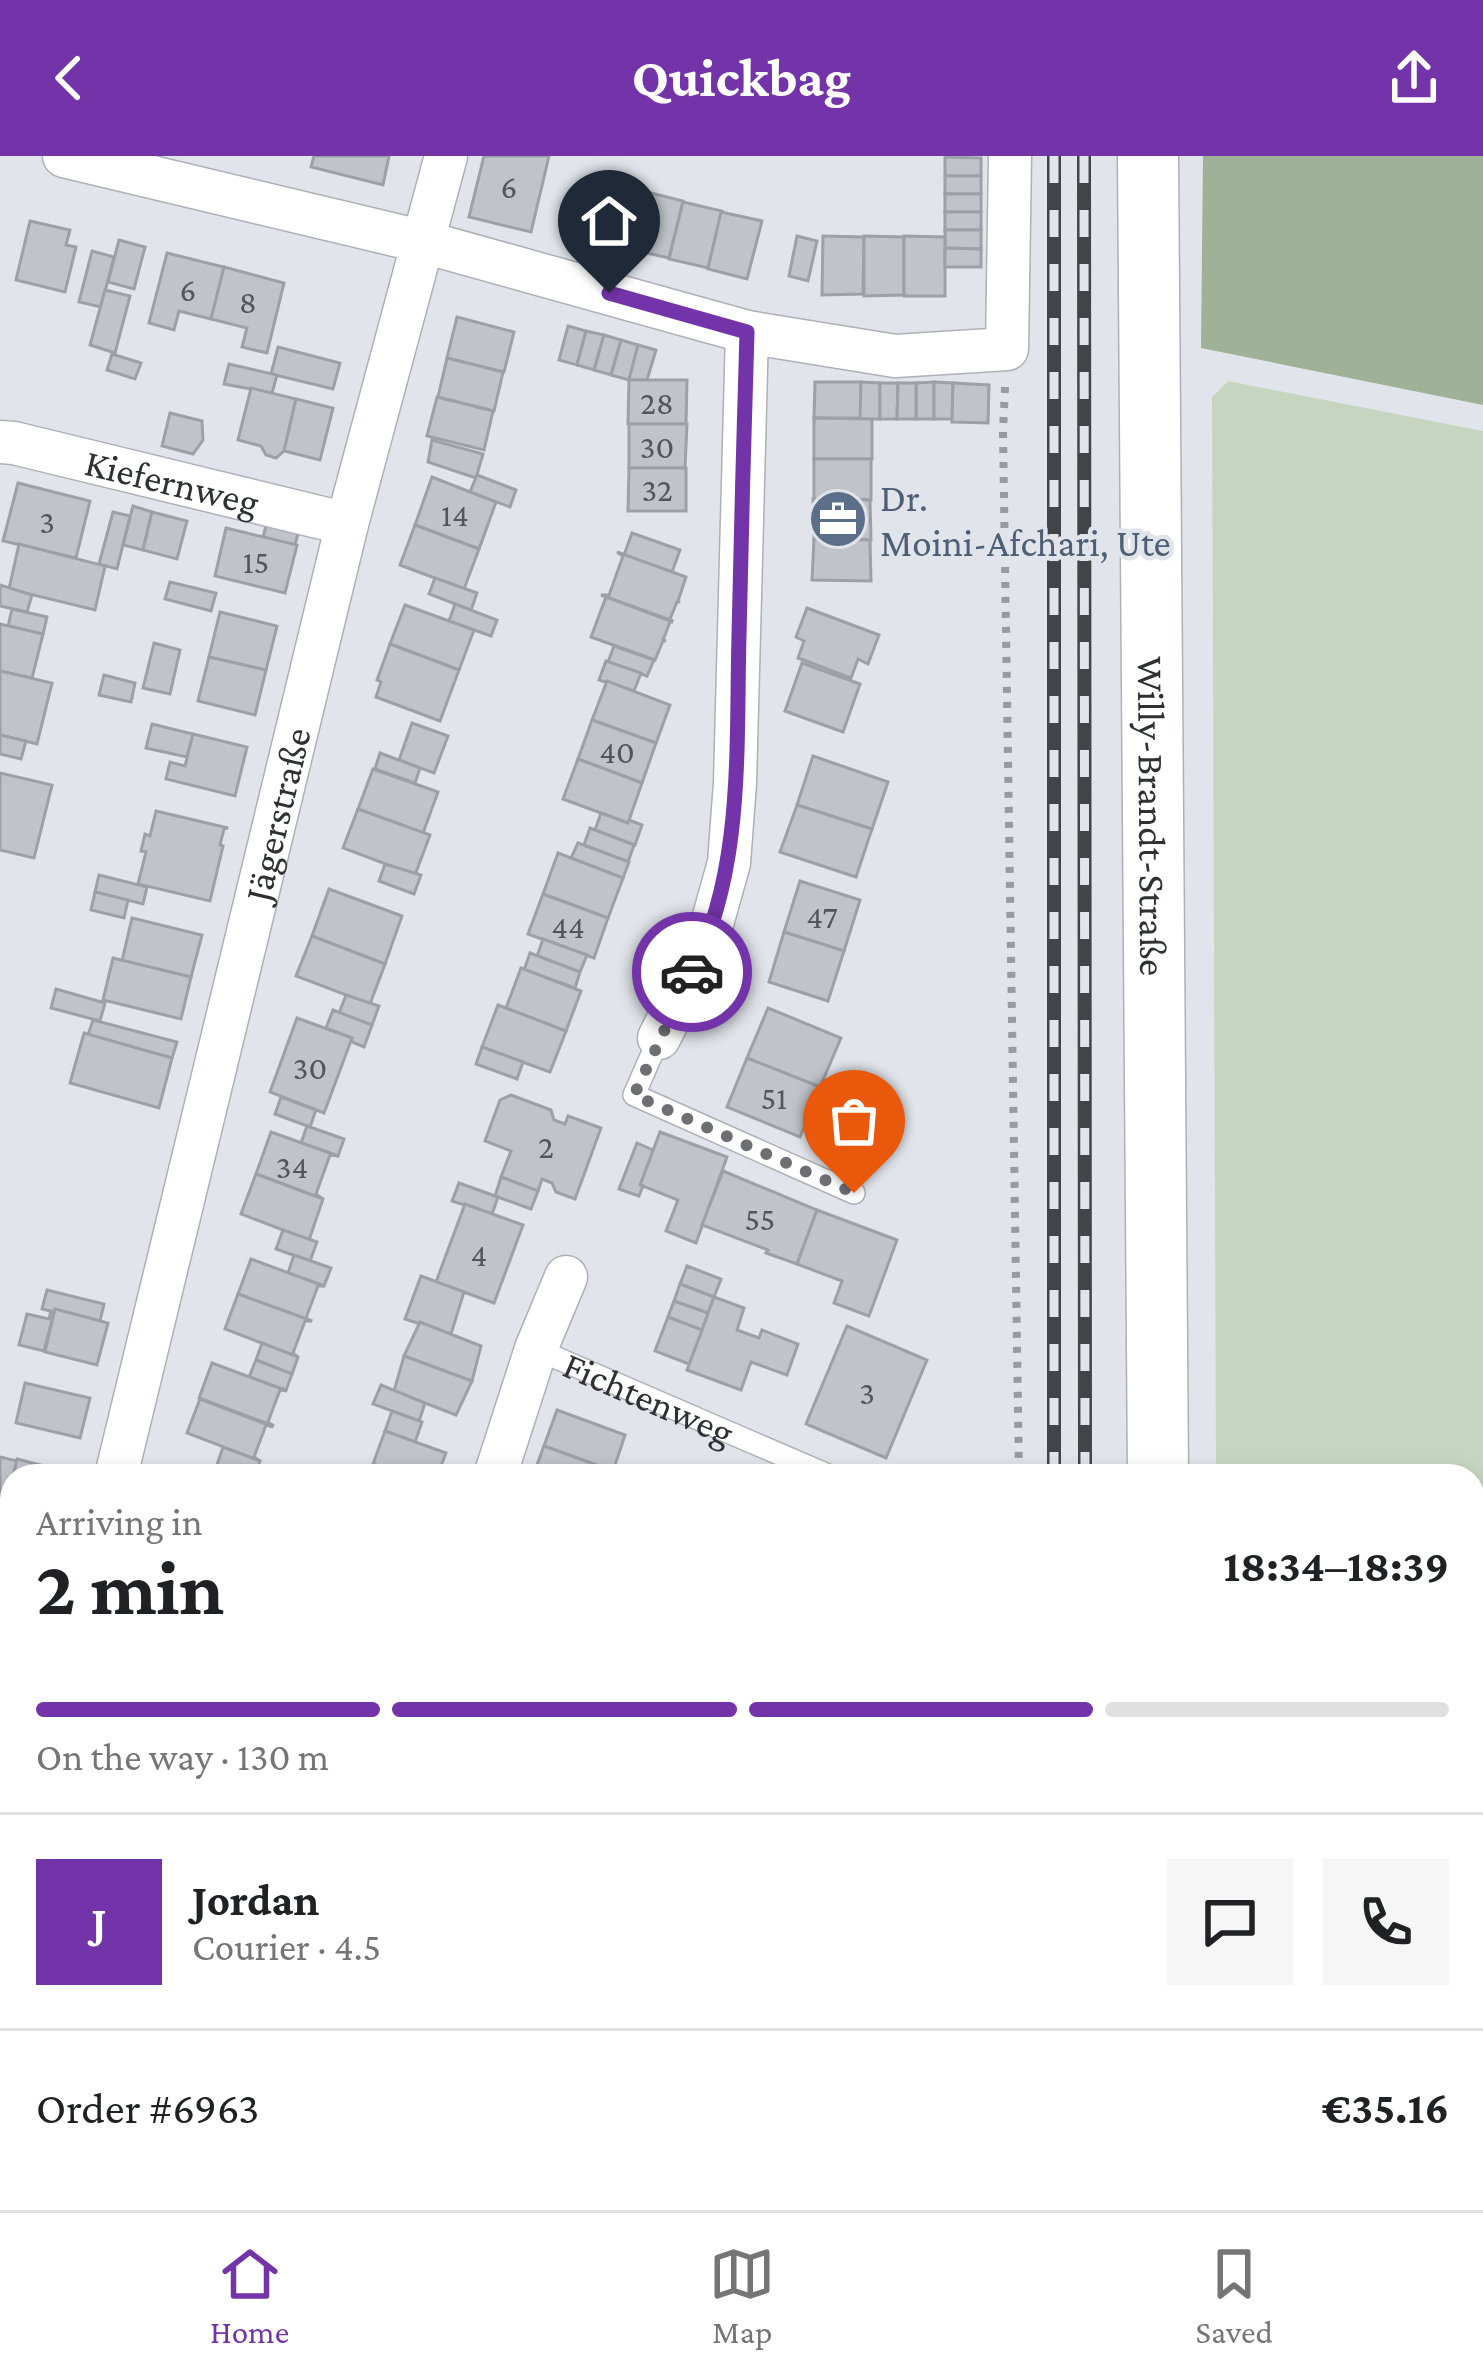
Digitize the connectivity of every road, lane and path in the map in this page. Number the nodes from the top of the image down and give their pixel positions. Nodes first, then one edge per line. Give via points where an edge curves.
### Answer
1 (64, 156) edge
2 (446, 156) edge
3 (1010, 156) edge
4 (1148, 156) edge
5 (424, 242) junction
6 (747, 332) junction
7 (1003, 432) dead end
8 (0, 442) edge
9 (347, 524) junction
10 (659, 1038) joint
11 (854, 1193) dead end
12 (566, 1277) dead end
13 (536, 1348) junction
14 (119, 1464) edge
15 (499, 1464) edge
16 (802, 1464) edge
17 (1019, 1464) edge
18 (1158, 1464) edge

1 - 5 street
2 - 5 street, Jägerstraße
3 - 6 street via 1007,349 895,356
4 - 18 main road, Willy-Brandt-Straße
5 - 6 street
5 - 9 street, Jägerstraße
6 - 10 street via 729,862 706,945
7 - 17 path
8 - 9 street, Kiefernweg
9 - 14 street, Jägerstraße
10 - 11 lane via 634,1095
12 - 13 street, Fichtenweg
13 - 15 street, Fichtenweg
13 - 16 lane, Fichtenweg

